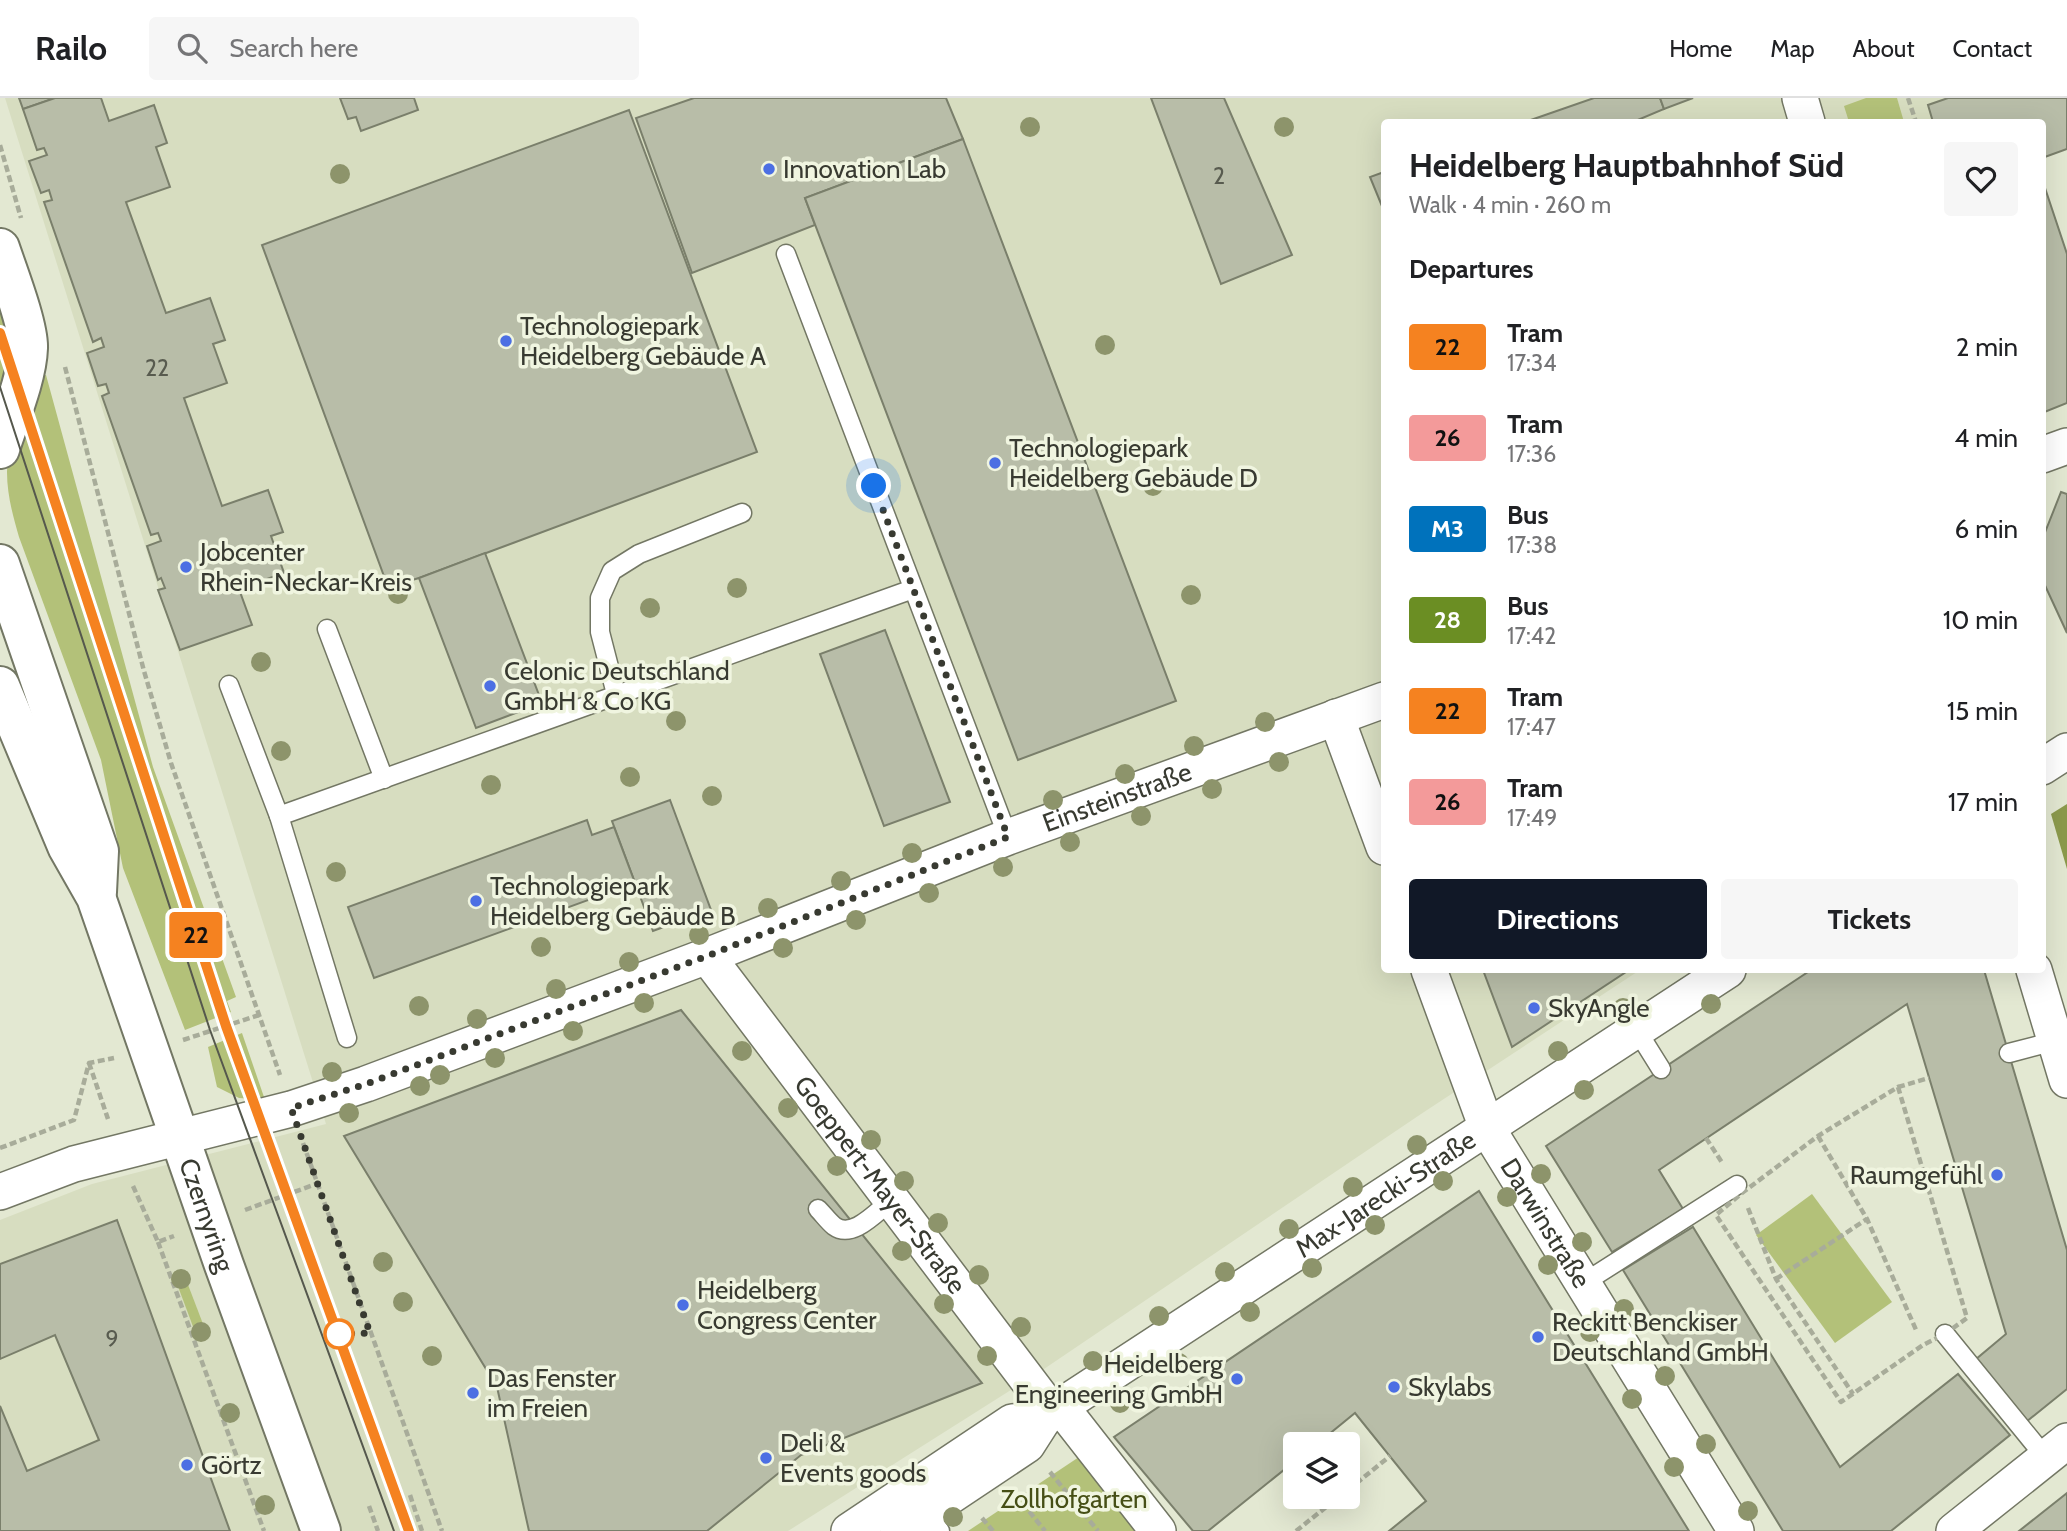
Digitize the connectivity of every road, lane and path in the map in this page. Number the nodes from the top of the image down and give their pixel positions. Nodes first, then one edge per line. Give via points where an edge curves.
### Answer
1 (1909, 98) edge
2 (1915, 119) edge
3 (0, 145) edge
4 (12, 236) edge
5 (786, 254) dead end
6 (63, 362) dead end
7 (2067, 446) edge
8 (0, 449) edge
9 (2046, 454) edge
10 (743, 513) dead end
11 (0, 564) edge
12 (913, 589) junction
13 (327, 629) dead end
14 (0, 685) edge
15 (229, 685) dead end
16 (616, 694) junction
17 (1381, 700) edge
18 (1336, 717) junction
19 (2067, 751) edge
20 (2046, 764) edge
21 (384, 779) junction
22 (279, 816) junction
23 (1008, 837) junction
24 (1381, 839) edge
25 (96, 897) junction
26 (707, 956) junction
27 (1430, 973) edge
28 (1723, 973) edge
29 (2036, 973) edge
30 (1636, 1029) junction
31 (347, 1038) dead end
32 (2055, 1041) junction
33 (2009, 1053) dead end
34 (1661, 1069) dead end
35 (1929, 1078) dead end
36 (2067, 1080) edge
37 (1898, 1087) junction
38 (291, 1108) junction
39 (1487, 1128) junction
40 (1818, 1136) junction
41 (180, 1137) junction
42 (1706, 1138) dead end
43 (1740, 1189) junction
44 (0, 1192) edge
45 (892, 1200) junction
46 (818, 1209) dead end
47 (1867, 1219) junction
48 (158, 1242) dead end
49 (1776, 1279) junction
50 (1582, 1284) junction
51 (1917, 1332) dead end
52 (1945, 1334) junction
53 (1853, 1394) junction
54 (1046, 1421) junction
55 (2057, 1449) edge
56 (1390, 1456) dead end
57 (993, 1467) junction
58 (1360, 1480) edge
59 (410, 1494) dead end
60 (369, 1507) dead end
61 (1324, 1509) edge
62 (921, 1525) edge
63 (264, 1531) edge
64 (321, 1531) edge
65 (378, 1531) edge
66 (422, 1531) edge
67 (442, 1531) edge
68 (849, 1531) edge
69 (1045, 1531) edge
70 (1098, 1531) edge
71 (1158, 1531) edge
72 (1296, 1531) edge
73 (1737, 1531) edge
74 (1954, 1531) edge

1 - 2 path
3 - 4 path
4 - 8 main road via 29,346
5 - 12 lane
6 - 38 path via 171,763
7 - 9 street
10 - 16 lane via 639,554 612,570 600,598 600,632
11 - 25 main road, Czernyring via 99,851
12 - 16 lane
12 - 23 lane
13 - 21 lane
14 - 25 main road, Czernyring via 67,846
15 - 22 lane
16 - 21 lane
17 - 18 street, Einsteinstraße
18 - 23 street, Einsteinstraße
18 - 24 street
19 - 20 street
21 - 22 lane
22 - 31 lane
23 - 26 street, Einsteinstraße
25 - 41 main road, Czernyring
26 - 38 street, Einsteinstraße
26 - 45 street, Goeppert-Mayer-Straße
27 - 39 street, Darwinstraße
28 - 30 street, Max-Jarecki-Straße
29 - 32 street
30 - 34 lane
30 - 39 street, Max-Jarecki-Straße
32 - 33 lane
32 - 36 street
35 - 37 path
37 - 40 path
37 - 52 path via 1967,1318
38 - 41 street, Einsteinstraße
38 - 67 path
39 - 50 street, Darwinstraße
39 - 54 street, Max-Jarecki-Straße
40 - 43 path
40 - 47 path
41 - 44 street, Einsteinstraße via 74,1164
41 - 64 main road, Czernyring
42 - 43 path
43 - 49 path
43 - 50 lane
43 - 53 path via 1716,1215 1841,1402
45 - 46 lane via 857,1227 845,1230 834,1227
45 - 54 street, Goeppert-Mayer-Straße
47 - 49 path
47 - 51 path
48 - 63 path
49 - 53 path
50 - 73 street, Darwinstraße
52 - 53 path
52 - 55 lane
54 - 57 street, Max-Jarecki-Straße
54 - 68 street, Max-Jarecki-Straße via 1012,1422
54 - 70 path
54 - 71 street
55 - 74 street
56 - 58 path
57 - 62 street, Max-Jarecki-Straße
57 - 69 path
59 - 66 path
60 - 65 path
61 - 72 path

